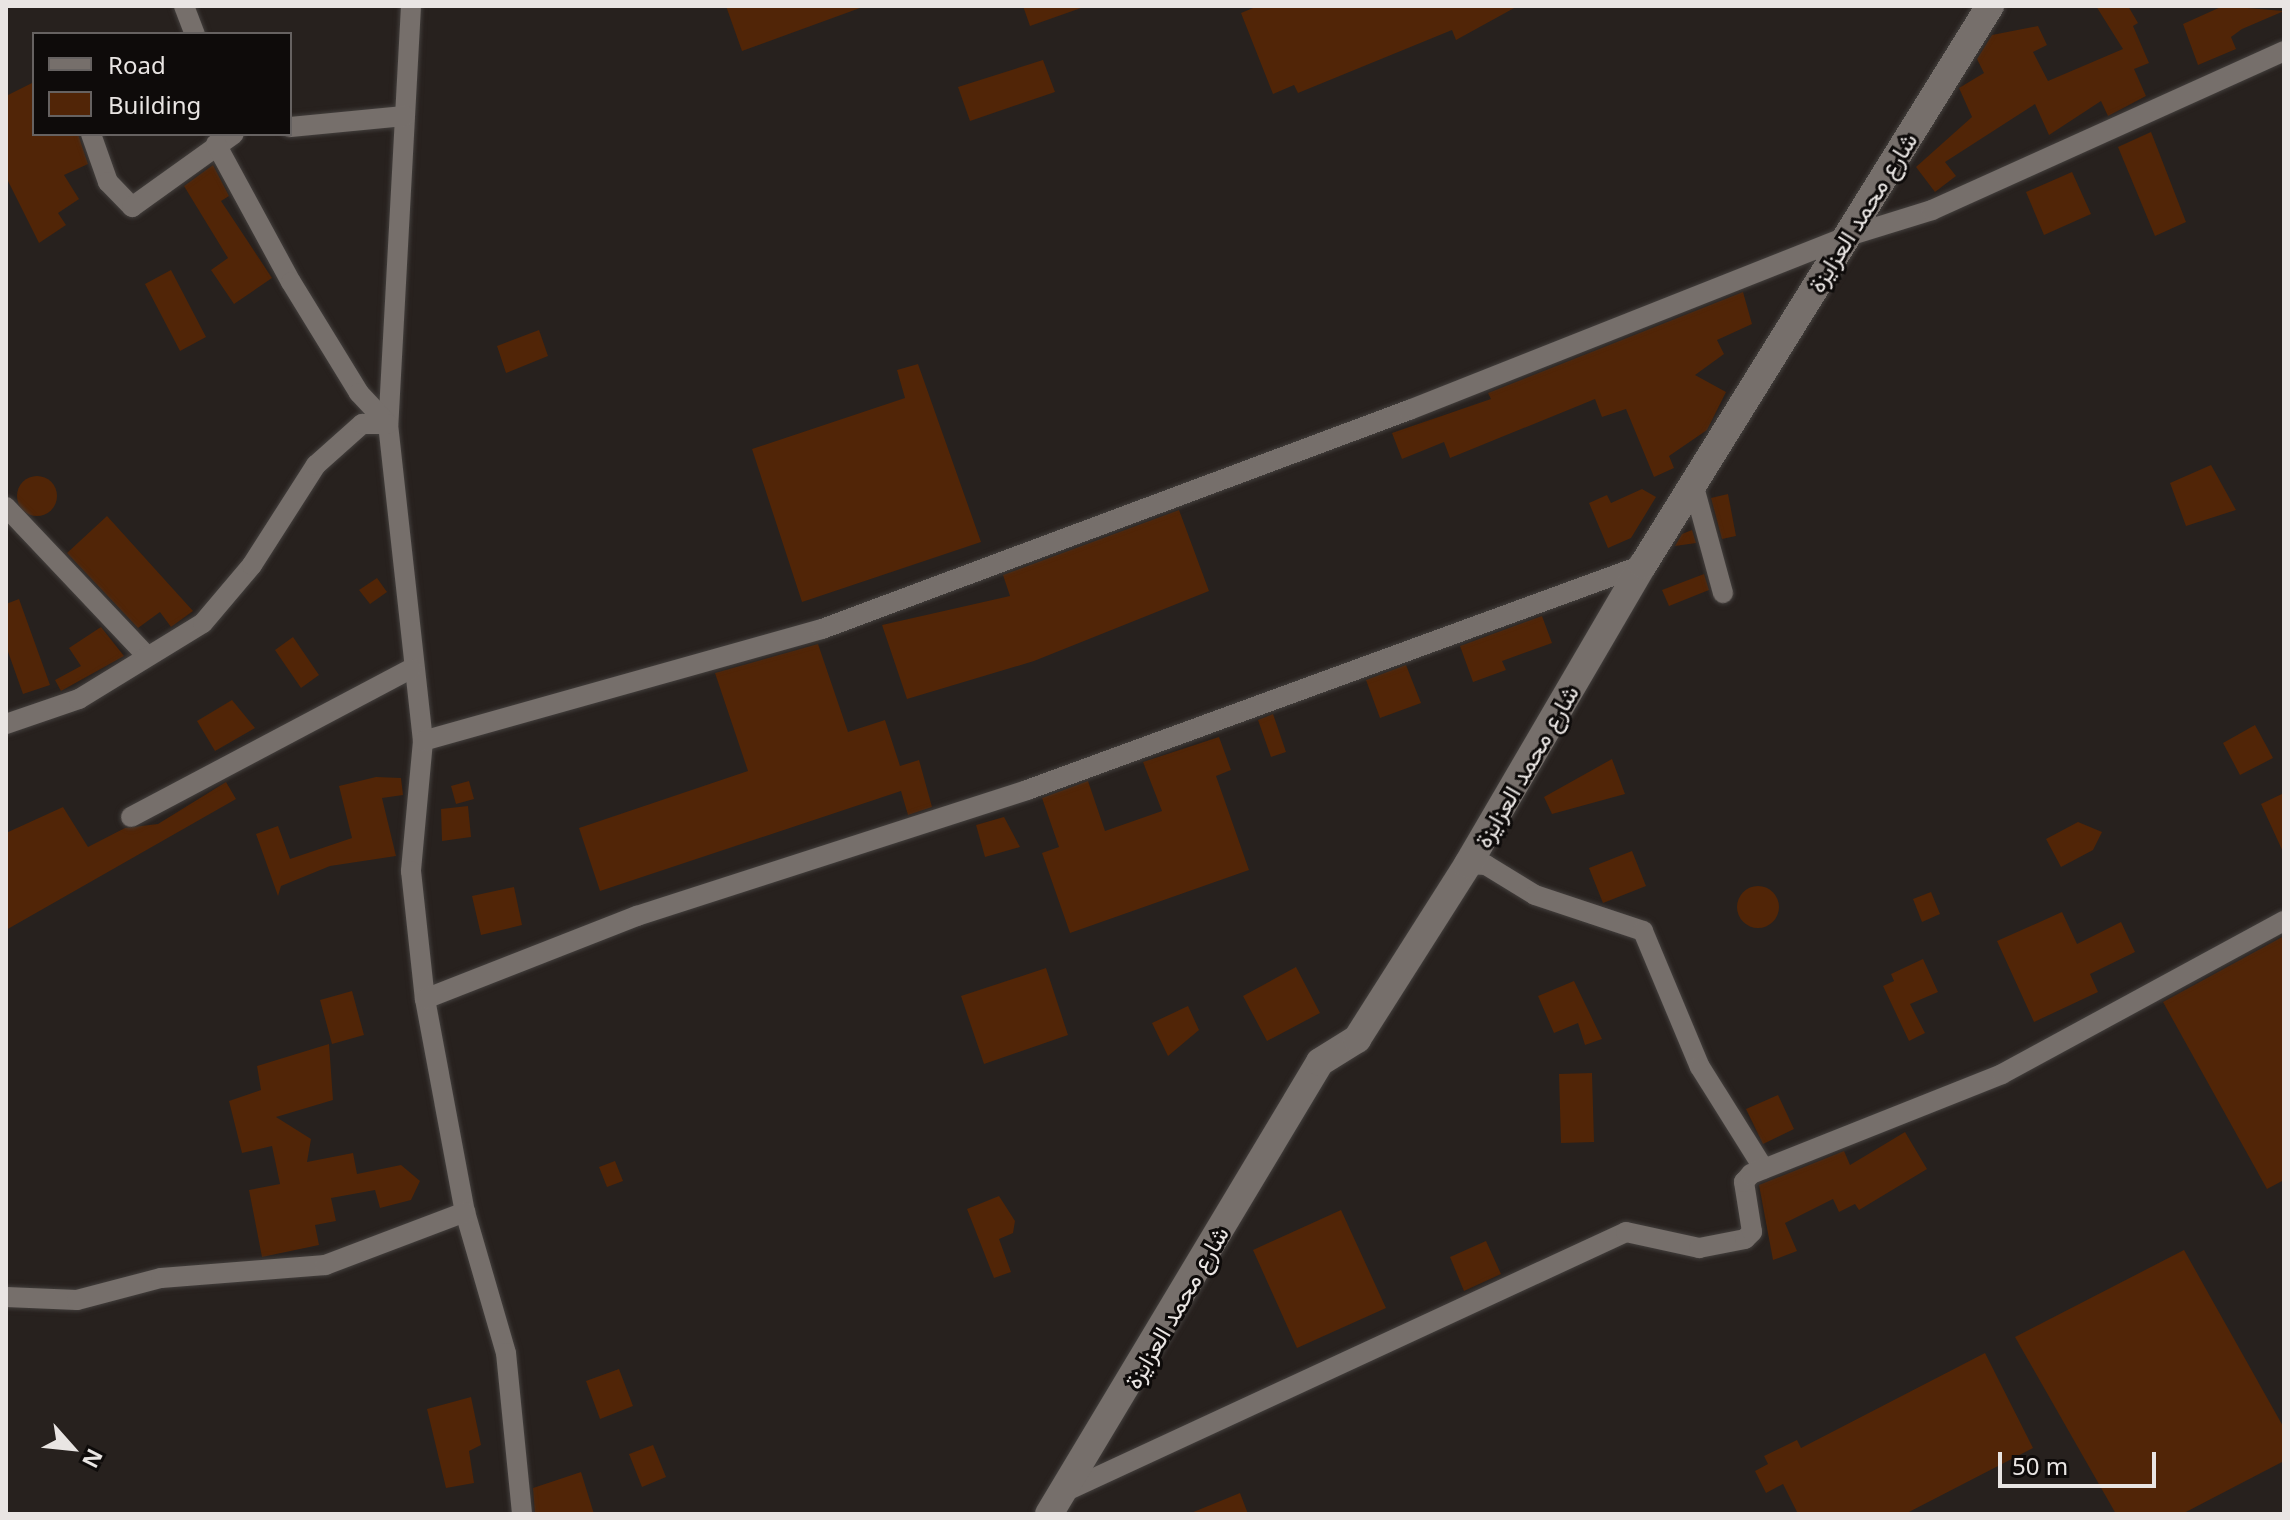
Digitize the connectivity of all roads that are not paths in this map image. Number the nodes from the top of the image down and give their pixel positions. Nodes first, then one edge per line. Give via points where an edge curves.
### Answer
1 (184, 6) edge
2 (411, 6) edge
3 (1990, 6) edge
4 (194, 32) edge
5 (2284, 51) edge
6 (404, 116) junction
7 (292, 127) edge
8 (92, 136) edge
9 (225, 139) edge
10 (1845, 237) junction
11 (388, 424) junction
12 (1694, 487) junction
13 (6, 507) edge
14 (1643, 565) junction
15 (1723, 593) dead end
16 (147, 656) junction
17 (411, 669) junction
18 (6, 724) edge
19 (423, 741) junction
20 (131, 817) dead end
21 (1468, 864) junction
22 (2284, 921) edge
23 (425, 999) junction
24 (1764, 1169) junction
25 (465, 1212) junction
26 (6, 1297) edge
27 (1055, 1504) edge
28 (522, 1514) edge

1 - 4 street
2 - 6 street
3 - 10 main road, شارع محمد العزايزة
5 - 10 street via 1932,210
6 - 7 street
6 - 11 street
8 - 9 street via 108,182 132,207
9 - 11 street via 291,282 359,393
10 - 12 main road, شارع محمد العزايزة
10 - 19 street via 1409,410 822,629
11 - 16 street via 362,424 316,465 226,600 203,623
11 - 17 street
12 - 14 main road, شارع محمد العزايزة
12 - 15 street
13 - 16 street
14 - 21 main road, شارع محمد العزايزة
14 - 23 street via 1027,790 637,916
16 - 18 street via 79,699
17 - 19 street
17 - 20 street
19 - 23 street via 411,871
21 - 24 street via 1486,865 1535,895 1643,931 1700,1067
21 - 27 main road, شارع محمد العزايزة via 1357,1039 1320,1062
22 - 24 street via 2002,1074
23 - 25 street
24 - 27 street via 1744,1182 1752,1232 1745,1239 1699,1248 1626,1232
25 - 26 street via 325,1265 161,1278 77,1300
25 - 28 street via 506,1353

